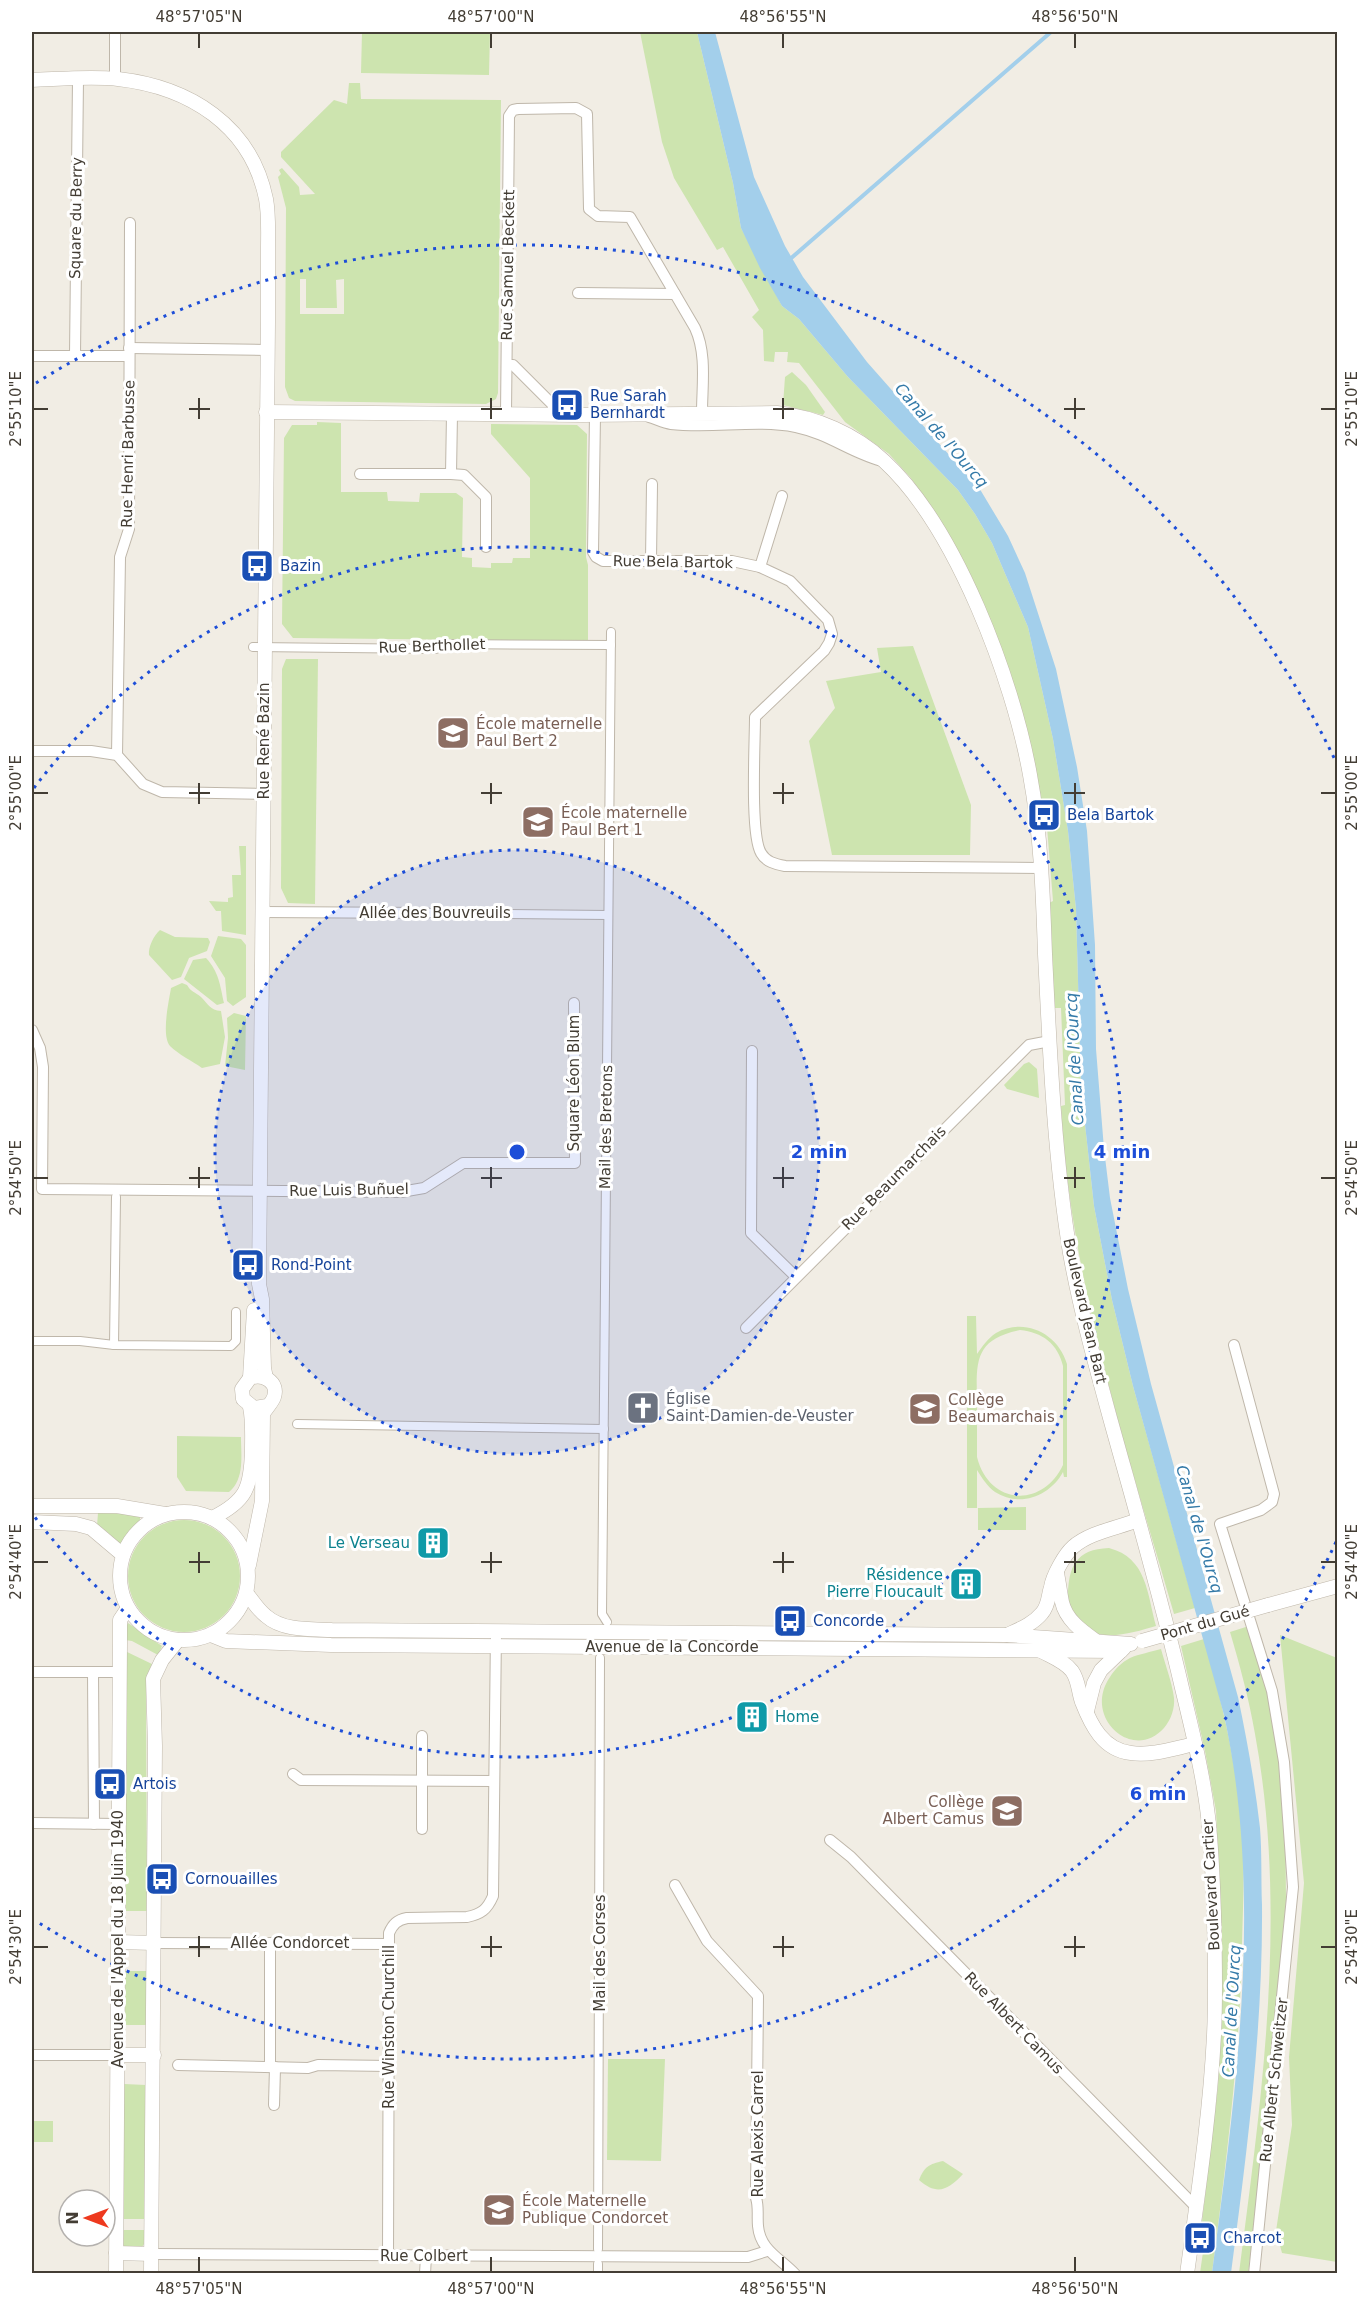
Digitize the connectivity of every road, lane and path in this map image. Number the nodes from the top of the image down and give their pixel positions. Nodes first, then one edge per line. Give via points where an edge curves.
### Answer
1 (115, 32) edge
2 (78, 79) junction
3 (115, 79) junction
4 (32, 80) edge
5 (130, 223) dead end
6 (578, 293) dead end
7 (675, 294) junction
8 (267, 350) junction
9 (129, 352) junction
10 (32, 356) edge
11 (75, 356) junction
12 (507, 365) junction
13 (266, 412) junction
14 (702, 412) junction
15 (452, 414) junction
16 (506, 414) junction
17 (553, 414) junction
18 (640, 414) junction
19 (595, 415) junction
20 (886, 462) junction
21 (360, 474) dead end
22 (451, 474) junction
23 (652, 483) dead end
24 (782, 496) dead end
25 (486, 547) dead end
26 (651, 561) junction
27 (760, 567) junction
28 (611, 632) dead end
29 (611, 645) junction
30 (259, 647) junction
31 (32, 751) edge
32 (117, 755) junction
33 (263, 794) junction
34 (1041, 868) junction
35 (262, 912) junction
36 (427, 913) joint
37 (608, 915) junction
38 (574, 1004) dead end
39 (32, 1030) edge
40 (1050, 1041) junction
41 (752, 1052) dead end
42 (575, 1163) joint
43 (260, 1192) junction
44 (116, 1197) dead end
45 (795, 1276) junction
46 (259, 1284) junction
47 (236, 1312) dead end
48 (746, 1328) dead end
49 (32, 1341) edge
50 (114, 1345) junction
51 (1234, 1345) dead end
52 (250, 1378) junction
53 (266, 1378) junction
54 (267, 1406) junction
55 (250, 1407) junction
56 (297, 1424) dead end
57 (604, 1429) junction
58 (32, 1506) edge
59 (165, 1514) junction
60 (212, 1518) junction
61 (1138, 1520) junction
62 (32, 1522) edge
63 (123, 1555) junction
64 (248, 1568) junction
65 (1057, 1573) junction
66 (1338, 1586) edge
67 (246, 1594) junction
68 (128, 1608) junction
69 (607, 1622) dead end
70 (496, 1631) junction
71 (211, 1635) junction
72 (1007, 1635) junction
73 (1170, 1637) joint
74 (178, 1640) junction
75 (1096, 1641) junction
76 (1131, 1645) junction
77 (495, 1646) junction
78 (1039, 1650) junction
79 (600, 1658) dead end
80 (32, 1672) edge
81 (93, 1672) junction
82 (119, 1672) junction
83 (1087, 1711) junction
84 (422, 1736) dead end
85 (1196, 1744) junction
86 (292, 1774) dead end
87 (422, 1780) junction
88 (494, 1781) junction
89 (32, 1823) edge
90 (93, 1824) junction
91 (118, 1824) junction
92 (422, 1829) dead end
93 (830, 1840) dead end
94 (675, 1885) dead end
95 (118, 1942) junction
96 (154, 1943) junction
97 (270, 1943) junction
98 (389, 1944) junction
99 (32, 2055) edge
100 (118, 2055) junction
101 (154, 2055) junction
102 (178, 2065) dead end
103 (389, 2066) junction
104 (272, 2067) junction
105 (274, 2105) dead end
106 (1197, 2207) junction
107 (598, 2249) dead end
108 (767, 2251) junction
109 (116, 2253) junction
110 (152, 2254) junction
111 (388, 2256) junction
112 (426, 2256) junction
113 (116, 2274) edge
114 (151, 2274) edge
115 (425, 2274) edge
116 (795, 2274) edge
117 (1187, 2274) edge
118 (1254, 2274) edge

1 - 3 street
2 - 3 street, Rue René Bazin
2 - 4 street, Rue René Bazin
2 - 11 street, Square du Berry
3 - 8 street, Rue René Bazin via 164,88 192,100 231,128 250,155 266,198
5 - 9 street, Rue Henri Barbusse
6 - 7 street
7 - 12 street, Rue Samuel Beckett via 630,217 598,216 589,209 587,114 576,108 513,110 509,116
7 - 14 street via 701,342
8 - 9 street
8 - 13 street, Rue René Bazin
9 - 11 street
9 - 32 street, Rue Henri Barbusse via 129,530 120,557
10 - 11 street
12 - 16 street, Rue Samuel Beckett
12 - 17 street via 513,365 553,405
13 - 15 street, Boulevard Jean Bart
13 - 30 street, Rue René Bazin
14 - 18 street, Boulevard Jean Bart
14 - 20 street, Boulevard Jean Bart via 803,417 849,436
15 - 16 street, Boulevard Jean Bart
15 - 22 street
16 - 17 street, Boulevard Jean Bart
17 - 19 street, Boulevard Jean Bart
18 - 19 street, Boulevard Jean Bart
18 - 20 street via 670,424 795,427
19 - 26 street, Rue Bela Bartok via 593,552 603,561
20 - 34 street, Boulevard Jean Bart via 934,524 985,627 1024,747
21 - 22 street
22 - 25 street via 464,475 486,497
23 - 26 street
24 - 27 street
26 - 27 street, Rue Bela Bartok via 732,561
27 - 34 street, Rue Bela Bartok via 790,581 824,614 832,634 824,651 755,717 755,835 767,860 785,866
28 - 29 street, Mail des Bretons
29 - 30 street, Rue Berthollet via 445,644 436,649
29 - 37 street, Mail des Bretons
30 - 33 street, Rue René Bazin
31 - 32 street
32 - 33 street via 143,784 162,792
33 - 35 street, Rue René Bazin
34 - 40 street, Boulevard Jean Bart
35 - 36 street, Allée des Bouvreuils
35 - 43 street, Rue René Bazin
36 - 37 street, Allée des Bouvreuils
37 - 57 street, Mail des Bretons
38 - 42 street, Square Léon Blum
39 - 43 street, Rue Luis Buñuel via 43,1067 42,1189
40 - 45 street, Rue Beaumarchais via 1029,1045
40 - 61 street, Boulevard Jean Bart via 1056,1151 1077,1289
41 - 45 street via 751,1233
42 - 43 street, Rue Luis Buñuel via 463,1163 424,1188 401,1192
43 - 46 street, Rue René Bazin
44 - 50 street
45 - 48 street, Rue Beaumarchais
46 - 52 street, Rue René Bazin
46 - 53 street, Rue René Bazin
47 - 50 street via 236,1341 231,1346
49 - 50 street
51 - 118 street, Rue Albert Schweitzer via 1274,1494 1272,1502 1261,1510 1220,1524 1276,1709 1293,1887
52 - 53 street
52 - 55 street via 242,1394
53 - 54 street via 275,1392
54 - 55 street
54 - 64 street via 263,1414 262,1501
55 - 60 street via 250,1482 240,1500
56 - 57 street
57 - 69 street, Mail des Bretons via 602,1614
58 - 59 street via 117,1506
59 - 60 street via 182,1511
59 - 63 street via 132,1537
60 - 64 street via 239,1540
61 - 65 street via 1083,1540 1066,1554
61 - 73 street, Boulevard Jean Bart
62 - 63 street via 91,1528
63 - 68 street via 120,1573
64 - 67 street
65 - 72 street via 1041,1615
65 - 75 street via 1066,1613
66 - 76 street, Pont du Gué, bridge
67 - 70 street, Avenue de la Concorde via 265,1616 293,1628
67 - 71 street via 234,1618
68 - 74 street via 156,1634
68 - 82 street, Avenue de l'Appel du 18 Juin 1940 via 120,1620
70 - 72 street, Avenue de la Concorde
70 - 77 street, Rue Winston Churchill
71 - 74 street
71 - 77 street, Avenue de la Concorde via 226,1641
72 - 75 street, Avenue de la Concorde
73 - 85 street, Boulevard Cartier
74 - 96 street via 153,1679
75 - 76 street, Avenue de la Concorde
76 - 78 street, Avenue de la Concorde
76 - 83 street via 1101,1670
77 - 78 street, Avenue de la Concorde
77 - 88 street, Rue Winston Churchill
78 - 83 street via 1071,1670
79 - 107 street, Mail des Corses
80 - 81 street
81 - 82 street
81 - 90 street
82 - 91 street, Avenue de l'Appel du 18 Juin 1940
83 - 85 street via 1097,1734 1119,1750 1140,1753
84 - 87 street
85 - 106 street, Boulevard Cartier via 1211,1847 1215,1972 1211,2085
86 - 87 street via 301,1780
87 - 88 street
87 - 92 street
88 - 98 street, Rue Winston Churchill via 493,1896 489,1905 484,1912 466,1917 399,1919 389,1933
89 - 90 street
90 - 91 street
91 - 95 street, Avenue de l'Appel du 18 Juin 1940
93 - 106 street, Rue Albert Camus
94 - 108 street, Rue Alexis Carrel via 707,1941 758,1996 756,2198 760,2238
95 - 96 street
95 - 100 street, Avenue de l'Appel du 18 Juin 1940
96 - 97 street, Allée Condorcet
96 - 101 street
97 - 98 street, Allée Condorcet
97 - 104 street
98 - 103 street, Rue Winston Churchill
99 - 100 street
100 - 101 street
100 - 109 street, Avenue de l'Appel du 18 Juin 1940
101 - 110 street
102 - 104 street
103 - 104 street
103 - 111 street, Rue Winston Churchill
104 - 105 street
106 - 117 street, Boulevard Cartier
108 - 112 street, Rue Colbert via 748,2257
108 - 116 street
109 - 110 street
109 - 113 street, Avenue de l'Appel du 18 Juin 1940
110 - 111 street, Rue Colbert
110 - 114 street
111 - 112 street, Rue Colbert
112 - 115 street

